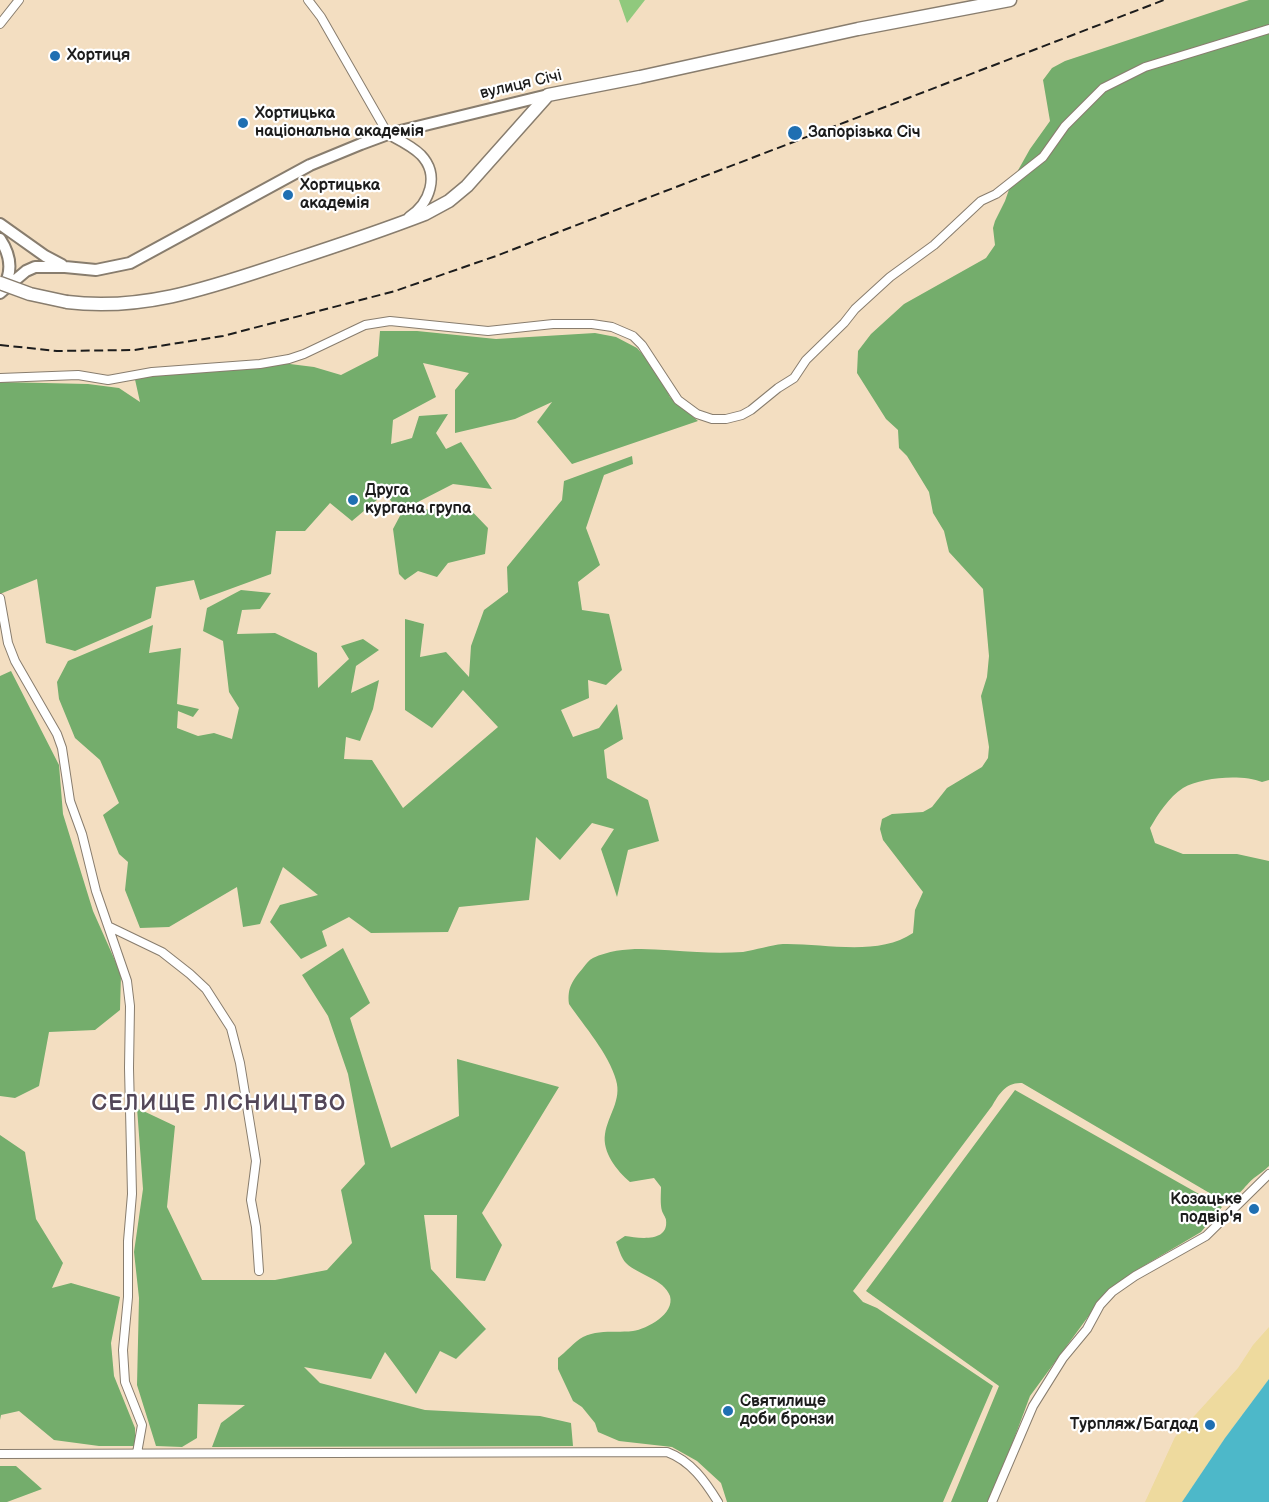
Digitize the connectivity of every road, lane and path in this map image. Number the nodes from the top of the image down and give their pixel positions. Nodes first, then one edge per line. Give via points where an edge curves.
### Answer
1 (19, 0) edge
2 (308, 0) edge
3 (1010, 0) edge
4 (0, 24) edge
5 (1269, 29) edge
6 (548, 95) junction
7 (388, 134) junction
8 (0, 224) edge
9 (396, 226) junction
10 (0, 239) edge
11 (65, 267) junction
12 (0, 289) edge
13 (0, 378) edge
14 (0, 598) edge
15 (110, 927) junction
16 (1269, 1174) edge
17 (259, 1271) dead end
18 (137, 1453) junction
19 (0, 1454) edge
20 (718, 1502) edge
21 (992, 1502) edge

1 - 4 street
2 - 7 street
3 - 6 main road, вулиця Січі
5 - 13 street via 1145,67 1103,88 1065,126 1043,157 981,201 890,277 806,360 794,378 742,415 712,419 697,414 678,400 633,336 592,324 488,332 390,321 365,325 289,359 260,364 152,372 108,380 78,375
6 - 7 main road, вулиця Січі
6 - 9 main road via 467,186 449,201
7 - 9 street via 422,156 430,170 431,188 423,204
7 - 11 main road, вулиця Січі via 310,165 130,263 96,270
8 - 11 main road
9 - 12 main road, bridge via 165,299 110,305 67,302
10 - 12 main road via 10,270
11 - 12 main road, вулиця Січі via 35,267
14 - 15 street via 15,661 62,748 70,801
15 - 17 street via 162,952 190,974 206,989 231,1028 256,1161 252,1200
15 - 18 street via 127,981 130,1006 132,1194 123,1350 125,1382 142,1425
16 - 21 street via 1206,1236 1135,1276 1100,1305 1033,1406
18 - 19 street
18 - 20 street via 666,1452 693,1468

